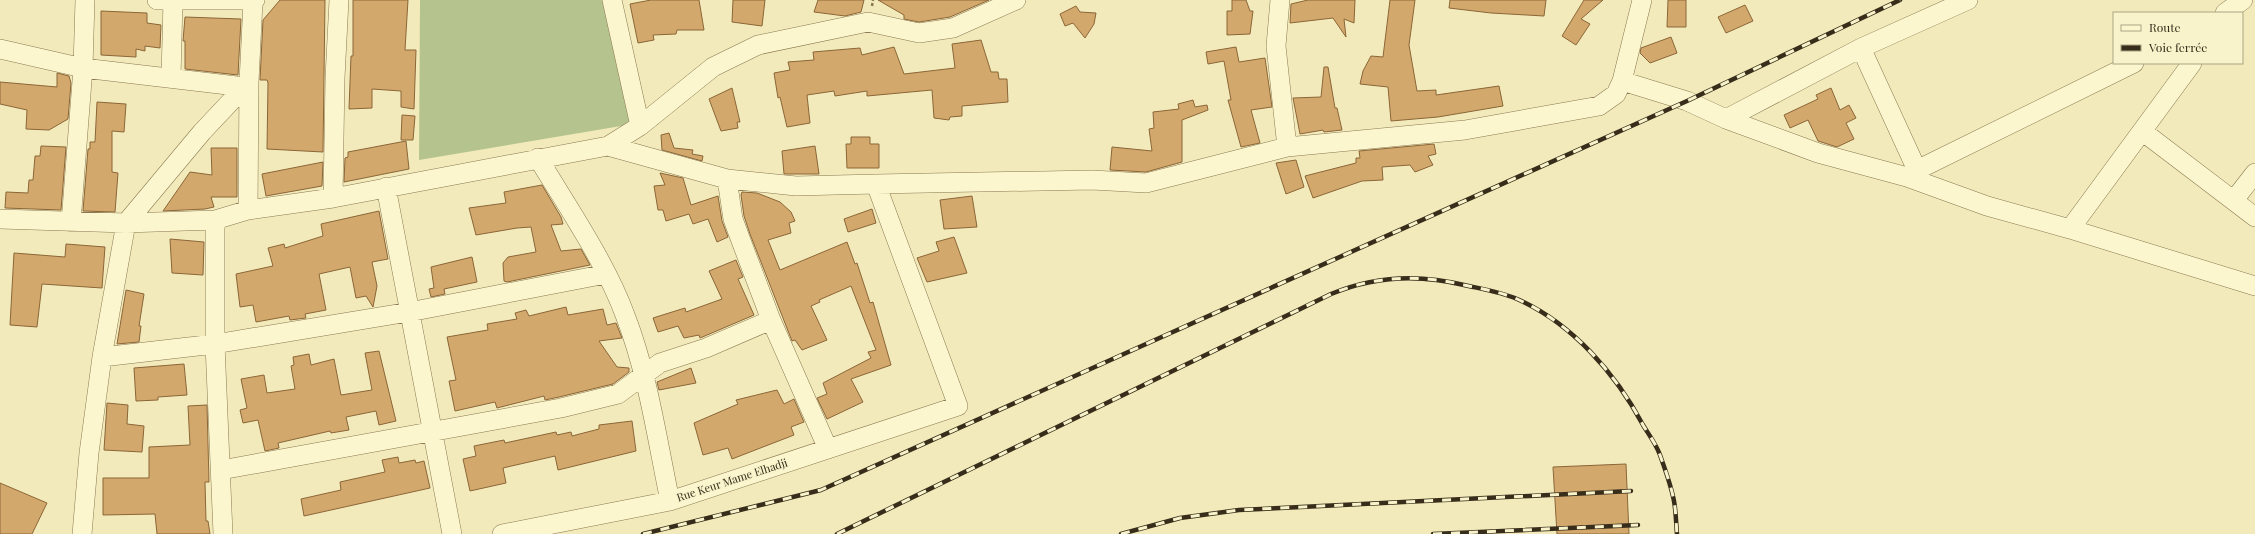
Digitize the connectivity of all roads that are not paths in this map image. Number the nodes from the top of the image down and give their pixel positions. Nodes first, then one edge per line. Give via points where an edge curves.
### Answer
1 (85, 0) edge
2 (168, 0) edge
3 (254, 0) edge
4 (339, 0) edge
5 (612, 0) edge
6 (1016, 0) edge
7 (1280, 0) edge
8 (1642, 0) edge
9 (1968, 0) edge
10 (2244, 0) edge
11 (2255, 9) edge
12 (2226, 12) edge
13 (1861, 48) junction
14 (0, 49) edge
15 (2132, 64) edge
16 (2191, 64) edge
17 (83, 68) junction
18 (171, 78) junction
19 (1622, 81) junction
20 (247, 85) junction
21 (1726, 119) junction
22 (640, 126) junction
23 (2142, 131) junction
24 (608, 146) junction
25 (1287, 147) junction
26 (538, 158) junction
27 (2255, 173) edge
28 (1912, 174) junction
29 (727, 179) junction
30 (876, 184) junction
31 (386, 187) junction
32 (333, 198) junction
33 (2234, 200) junction
34 (248, 210) junction
35 (2255, 217) edge
36 (0, 219) edge
37 (215, 220) junction
38 (71, 222) junction
39 (126, 223) junction
40 (2070, 229) junction
41 (606, 274) junction
42 (2255, 286) edge
43 (409, 312) junction
44 (771, 320) junction
45 (215, 344) junction
46 (102, 357) junction
47 (643, 374) junction
48 (432, 432) junction
49 (828, 448) junction
50 (221, 470) junction
51 (670, 501) junction
52 (82, 534) edge
53 (223, 534) edge
54 (452, 534) edge
55 (502, 534) edge

1 - 17 street
2 - 3 street
2 - 18 street
3 - 20 street
4 - 32 street
5 - 22 street
6 - 22 street via 953,28 919,33 868,22 758,45 713,67
7 - 25 street via 1276,46
8 - 19 street
9 - 13 street
10 - 11 street
10 - 12 street
13 - 21 street
13 - 28 street
14 - 17 street
15 - 28 street
16 - 23 street
17 - 18 street
17 - 38 street
18 - 20 street
19 - 21 street via 1687,101
19 - 25 street via 1616,94 1599,106 1465,130
20 - 34 street
20 - 39 street via 202,132
21 - 28 street via 1818,153
22 - 24 street
23 - 33 street
23 - 40 street
24 - 26 street
24 - 29 street
25 - 30 street via 1146,183 1092,180
26 - 31 street
26 - 41 street
27 - 33 street
28 - 40 street via 1987,206
29 - 30 street via 796,186
29 - 44 street via 733,219
30 - 49 street, Rue Keur Mame Elhadji via 958,406
31 - 32 street
31 - 43 street
32 - 34 street
33 - 35 street
34 - 37 street
36 - 38 street
37 - 39 street
37 - 45 street
38 - 39 street
39 - 46 street
40 - 42 street
41 - 43 street
41 - 47 street via 625,314
43 - 45 street
43 - 48 street
44 - 47 street via 706,348 660,363
44 - 49 street
45 - 46 street
45 - 50 street
46 - 52 street via 89,453
47 - 48 street via 618,394 561,408
47 - 51 street
48 - 50 street
48 - 54 street
49 - 51 street, Rue Keur Mame Elhadji
50 - 53 street
51 - 55 street, Rue Keur Mame Elhadji

